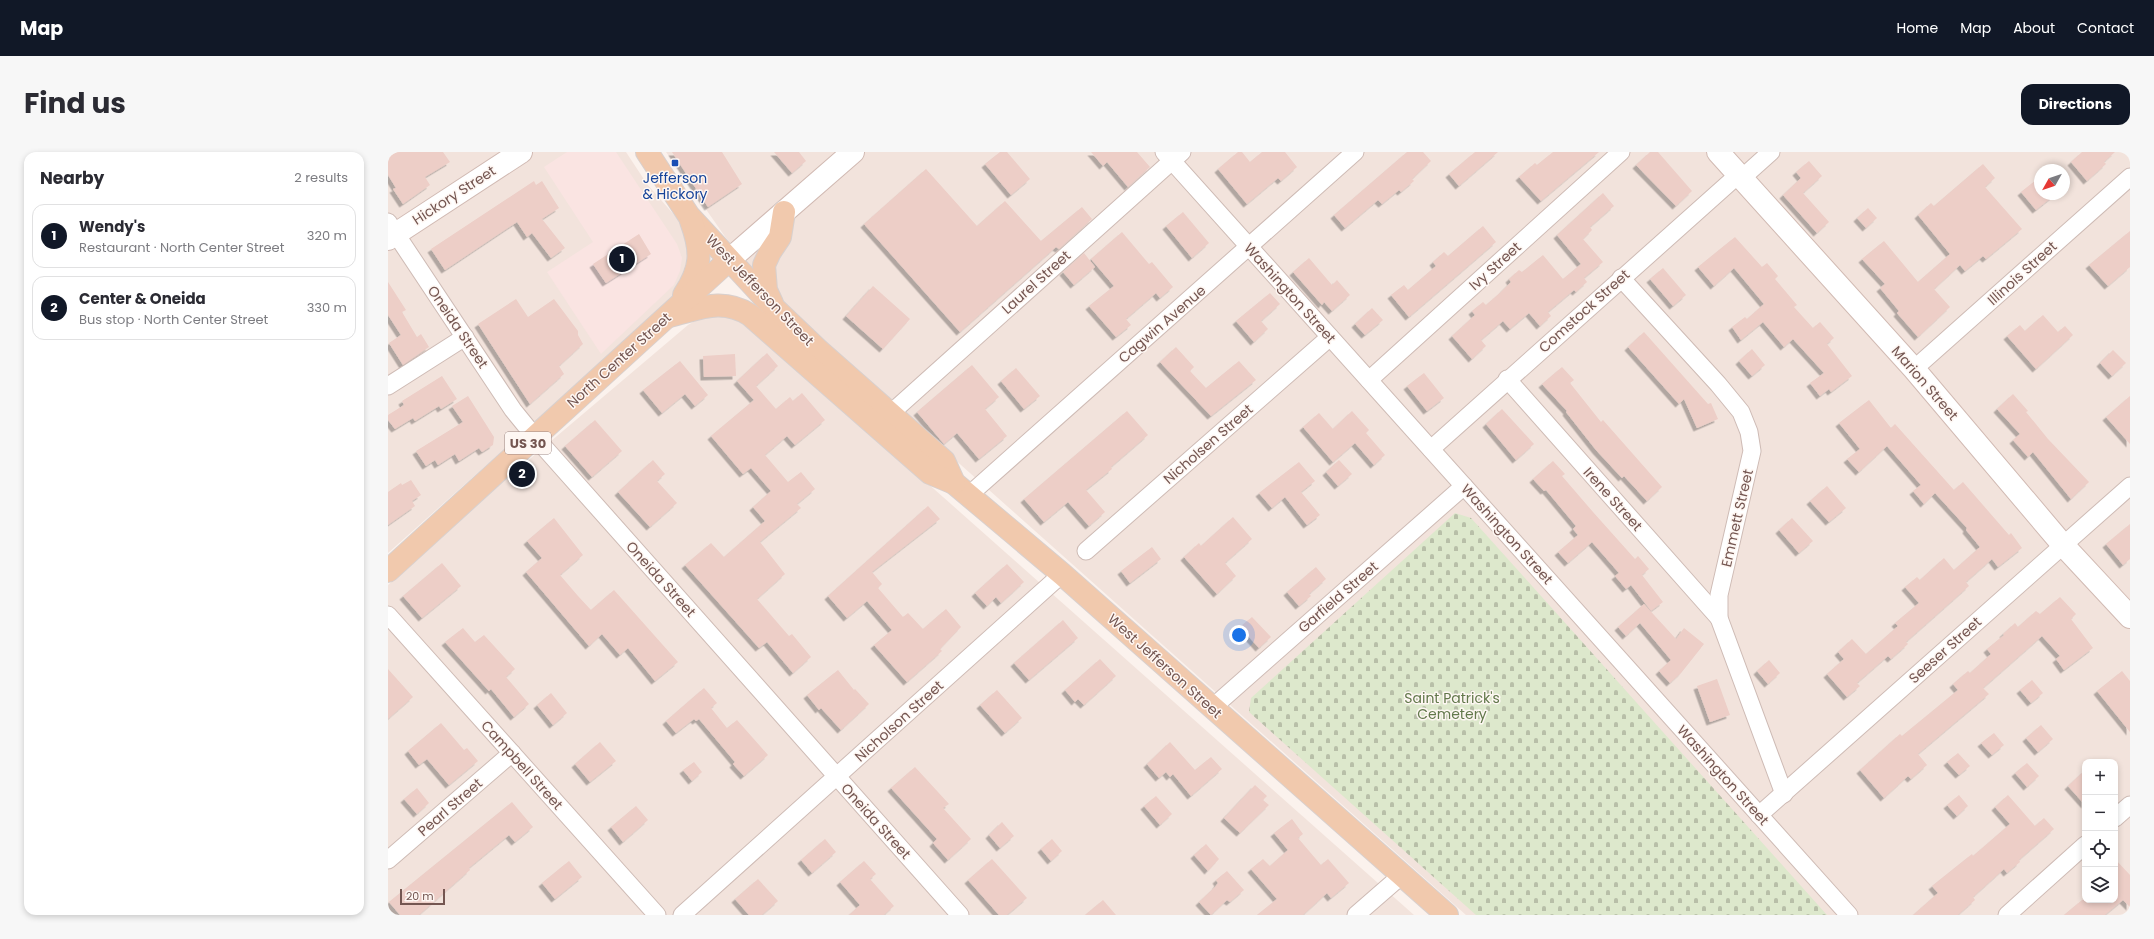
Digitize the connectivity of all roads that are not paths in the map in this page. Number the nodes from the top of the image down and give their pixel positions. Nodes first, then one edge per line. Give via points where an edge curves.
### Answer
1 (521, 152) edge
2 (647, 152) edge
3 (853, 152) edge
4 (1355, 152) edge
5 (1621, 152) edge
6 (1718, 152) edge
7 (1771, 152) edge
8 (1172, 155) edge
9 (1740, 176) junction
10 (2130, 177) edge
11 (784, 212) junction
12 (689, 216) junction
13 (390, 232) edge
14 (1249, 247) junction
15 (728, 260) junction
16 (1621, 278) junction
17 (774, 308) junction
18 (669, 316) junction
19 (465, 337) junction
20 (1330, 337) junction
21 (1914, 369) junction
22 (1507, 379) junction
23 (1369, 380) junction
24 (388, 386) edge
25 (884, 420) junction
26 (535, 437) junction
27 (1431, 449) junction
28 (1464, 486) junction
29 (2130, 486) edge
30 (961, 489) junction
31 (2064, 545) junction
32 (1086, 551) dead end
33 (388, 571) edge
34 (1062, 574) junction
35 (388, 615) edge
36 (2130, 617) edge
37 (1719, 618) junction
38 (1212, 708) junction
39 (512, 753) junction
40 (837, 778) junction
41 (1784, 794) junction
42 (2130, 805) edge
43 (1759, 814) junction
44 (2118, 815) edge
45 (2082, 848) edge
46 (388, 860) edge
47 (1402, 875) junction
48 (657, 915) edge
49 (682, 915) edge
50 (960, 915) edge
51 (1356, 915) edge
52 (1447, 915) edge
53 (1850, 915) edge
54 (2007, 915) edge

1 - 13 street, Hickory Street
2 - 12 main road, West Jefferson Street
3 - 11 street, North Center Street
4 - 14 street, Cagwin Avenue
5 - 23 street, Ivy Street
6 - 9 street, Marion Street
7 - 9 street, Comstock Street
8 - 14 street, Washington Street
8 - 25 street, Laurel Street
9 - 16 street, Comstock Street
9 - 21 street, Marion Street
10 - 21 street, Illinois Street
11 - 15 street, North Center Street
11 - 17 main road via 780,237 764,265 766,290
12 - 15 main road, West Jefferson Street
12 - 18 main road via 699,251 696,275
13 - 19 street, Oneida Street
14 - 20 street, Washington Street
14 - 30 street, Cagwin Avenue
15 - 17 main road, West Jefferson Street
15 - 18 main road, North Center Street / US 30
16 - 22 street, Comstock Street
16 - 37 street, Emmett Street via 1718,384 1741,412 1749,432 1752,451 1719,595
17 - 25 main road, West Jefferson Street
18 - 25 main road via 723,304 738,307
18 - 26 main road, North Center Street / US 30
19 - 24 street
19 - 26 street, Oneida Street via 513,410
20 - 23 street, Washington Street
20 - 32 street, Nicholsen Street
21 - 31 street, Marion Street
22 - 27 street, Comstock Street
22 - 37 street, Irene Street
23 - 27 street, Washington Street
25 - 30 main road, West Jefferson Street via 930,473
26 - 33 main road, North Center Street / US 30
26 - 40 street, Oneida Street
27 - 28 street, Washington Street
28 - 38 street, Garfield Street
28 - 43 street, Washington Street
29 - 31 street, Seeser Street
30 - 34 main road, West Jefferson Street
31 - 36 street, Marion Street
31 - 41 street, Seeser Street
34 - 38 main road, West Jefferson Street
34 - 40 street, Nicholson Street
35 - 39 street, Campbell Street
37 - 41 street, Emmett Street
38 - 47 main road, West Jefferson Street
39 - 46 street, Pearl Street
39 - 48 street, Campbell Street
40 - 49 street, Nicholson Street
40 - 50 street, Oneida Street
41 - 43 street, Seeser Street
42 - 44 street
43 - 53 street, Washington Street
45 - 54 street
47 - 51 street
47 - 52 main road, West Jefferson Street

